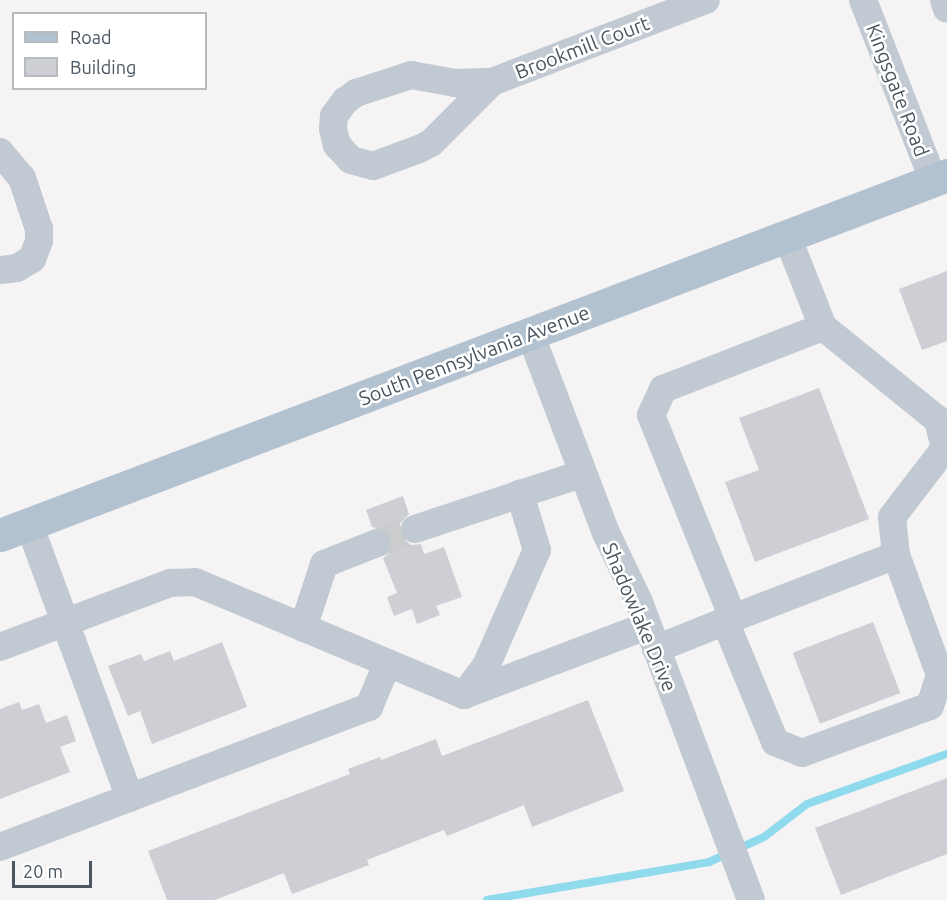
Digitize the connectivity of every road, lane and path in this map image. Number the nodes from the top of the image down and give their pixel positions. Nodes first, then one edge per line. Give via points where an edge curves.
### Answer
1 (706, 0) edge
2 (863, 0) edge
3 (944, 0) edge
4 (947, 9) edge
5 (492, 82) junction
6 (0, 152) edge
7 (940, 178) edge
8 (787, 236) junction
9 (0, 270) edge
10 (823, 327) junction
11 (530, 333) junction
12 (582, 474) junction
13 (520, 494) junction
14 (14, 529) edge
15 (415, 529) tunnel mouth
16 (377, 543) tunnel mouth
17 (896, 555) junction
18 (729, 619) junction
19 (64, 623) junction
20 (303, 628) junction
21 (652, 637) junction
22 (0, 647) edge
23 (387, 664) junction
24 (465, 695) junction
25 (130, 798) junction
26 (0, 847) edge
27 (748, 891) edge

1 - 5 street, Brookmill Court
2 - 7 street, Kingsgate Road
3 - 4 street
5 - 5 street, Brookmill Court via 455,83 411,75 356,93 334,116 337,145 351,160 373,166 419,149 431,143
6 - 9 street via 22,177 39,229 39,241 32,259 17,268
7 - 8 main road, South Pennsylvania Avenue
8 - 10 street
8 - 11 main road, South Pennsylvania Avenue
10 - 17 street via 938,420 945,448 892,517
10 - 18 street via 663,389 651,415
11 - 12 street, Shadowlake Drive
11 - 14 main road, South Pennsylvania Avenue
12 - 13 street
12 - 21 street, Shadowlake Drive
13 - 15 street
13 - 24 street via 537,550 486,666
14 - 19 street
16 - 20 street via 324,564
17 - 18 street
17 - 18 street via 940,675 930,706 802,753 775,742
18 - 21 street
19 - 20 street via 170,583 195,582
19 - 22 street
19 - 25 street
20 - 23 street
21 - 24 street
21 - 27 street, Shadowlake Drive
23 - 24 street
23 - 25 street via 369,707
25 - 26 street

